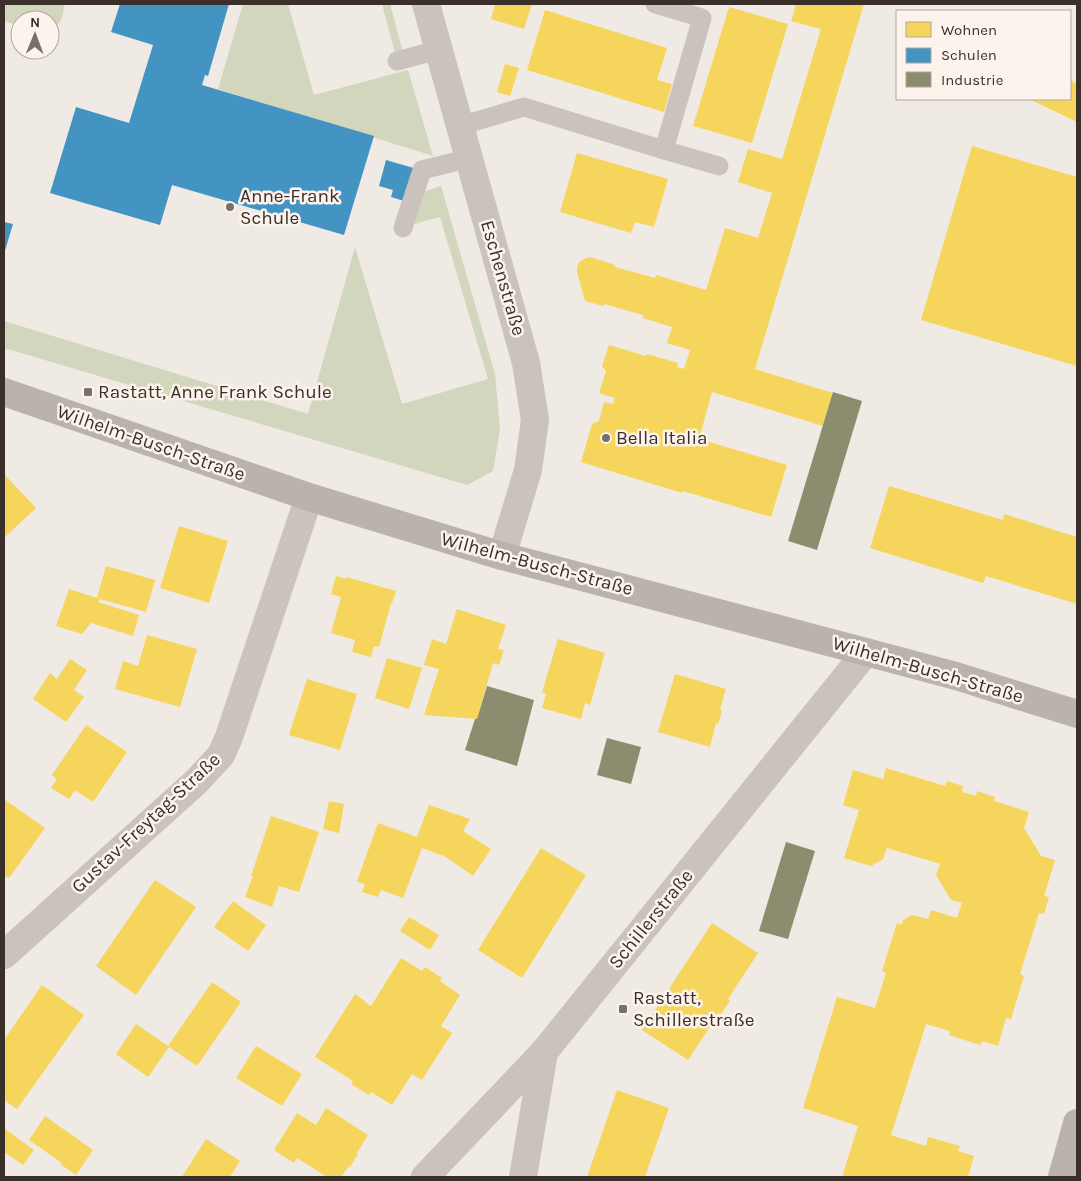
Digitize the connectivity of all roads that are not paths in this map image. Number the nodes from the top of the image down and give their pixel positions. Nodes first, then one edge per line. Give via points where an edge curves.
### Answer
1 (426, 4) edge
2 (655, 4) edge
3 (438, 50) junction
4 (397, 61) dead end
5 (460, 126) junction
6 (664, 150) junction
7 (470, 158) junction
8 (719, 166) dead end
9 (403, 228) dead end
10 (4, 392) edge
11 (309, 497) junction
12 (502, 556) junction
13 (866, 652) junction
14 (1077, 714) edge
15 (4, 955) edge
16 (544, 1052) junction
17 (1077, 1123) edge
18 (425, 1177) edge
19 (523, 1177) edge
20 (1062, 1177) edge

1 - 3 street, Eschenstraße
2 - 6 lane via 702,18
3 - 4 lane
3 - 5 street, Eschenstraße
5 - 6 lane via 524,107
5 - 7 street, Eschenstraße
6 - 8 lane
7 - 9 lane via 422,170
7 - 12 street, Eschenstraße via 526,363 535,420 528,470
10 - 11 main road, Wilhelm-Busch-Straße
11 - 12 main road, Wilhelm-Busch-Straße
11 - 15 street, Gustav-Freytag-Straße via 221,755
12 - 13 main road, Wilhelm-Busch-Straße
13 - 14 main road, Wilhelm-Busch-Straße
13 - 16 street, Schillerstraße
16 - 18 street, Schillerstraße
16 - 19 street
17 - 20 main road

